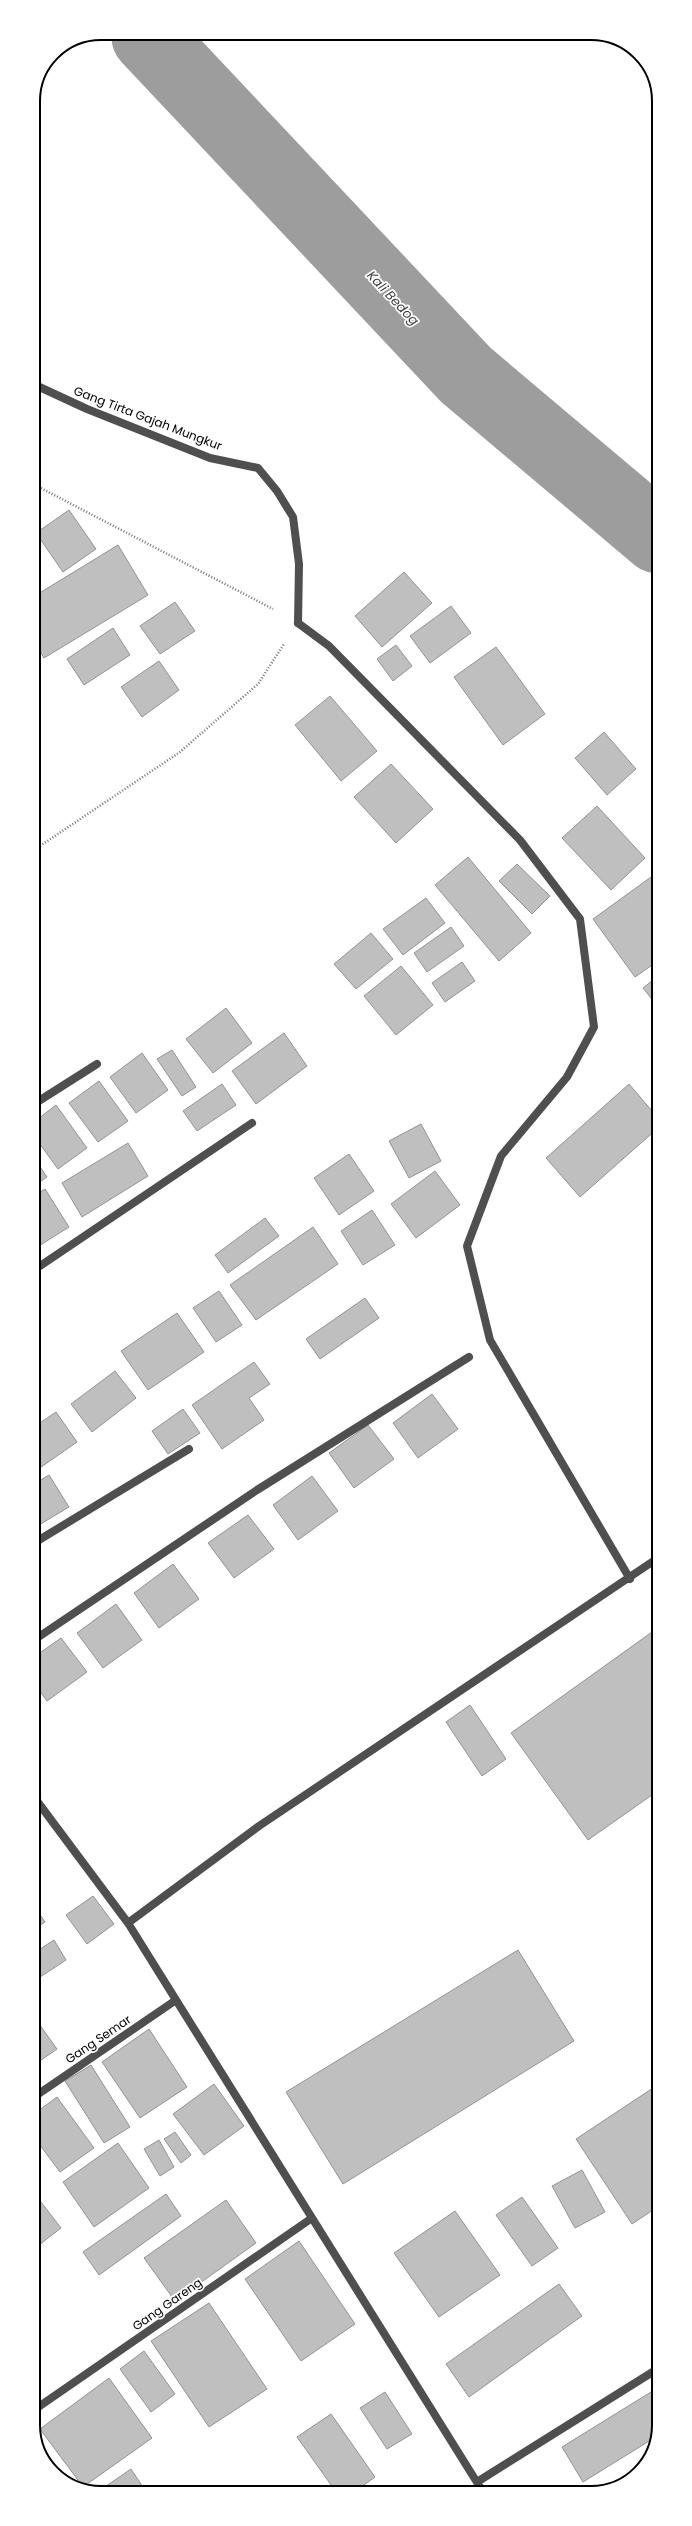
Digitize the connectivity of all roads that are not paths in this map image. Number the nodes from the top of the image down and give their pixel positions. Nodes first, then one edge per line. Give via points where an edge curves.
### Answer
1 (40, 387) edge
2 (97, 1064) dead end
3 (40, 1100) edge
4 (252, 1123) dead end
5 (40, 1266) edge
6 (469, 1357) dead end
7 (189, 1449) dead end
8 (40, 1539) edge
9 (652, 1562) edge
10 (630, 1579) junction
11 (40, 1636) edge
12 (40, 1805) edge
13 (128, 1923) junction
14 (176, 2000) junction
15 (40, 2093) edge
16 (312, 2218) junction
17 (652, 2372) edge
18 (40, 2406) edge
19 (477, 2482) junction
20 (479, 2486) edge

1 - 10 street, Gang Tirta Gajah Mungkur via 87,409 210,458 258,468 277,491 293,517 299,564 298,622 329,646 520,840 580,919 594,1027 566,1077 501,1156 467,1246 490,1340
2 - 3 street
4 - 5 street
6 - 11 street via 257,1490
7 - 8 street
9 - 10 street
10 - 13 street via 259,1826
12 - 13 street
13 - 14 street
14 - 15 street, Gang Semar
14 - 16 street
16 - 18 street, Gang Gareng
16 - 19 street
17 - 19 street
19 - 20 street

